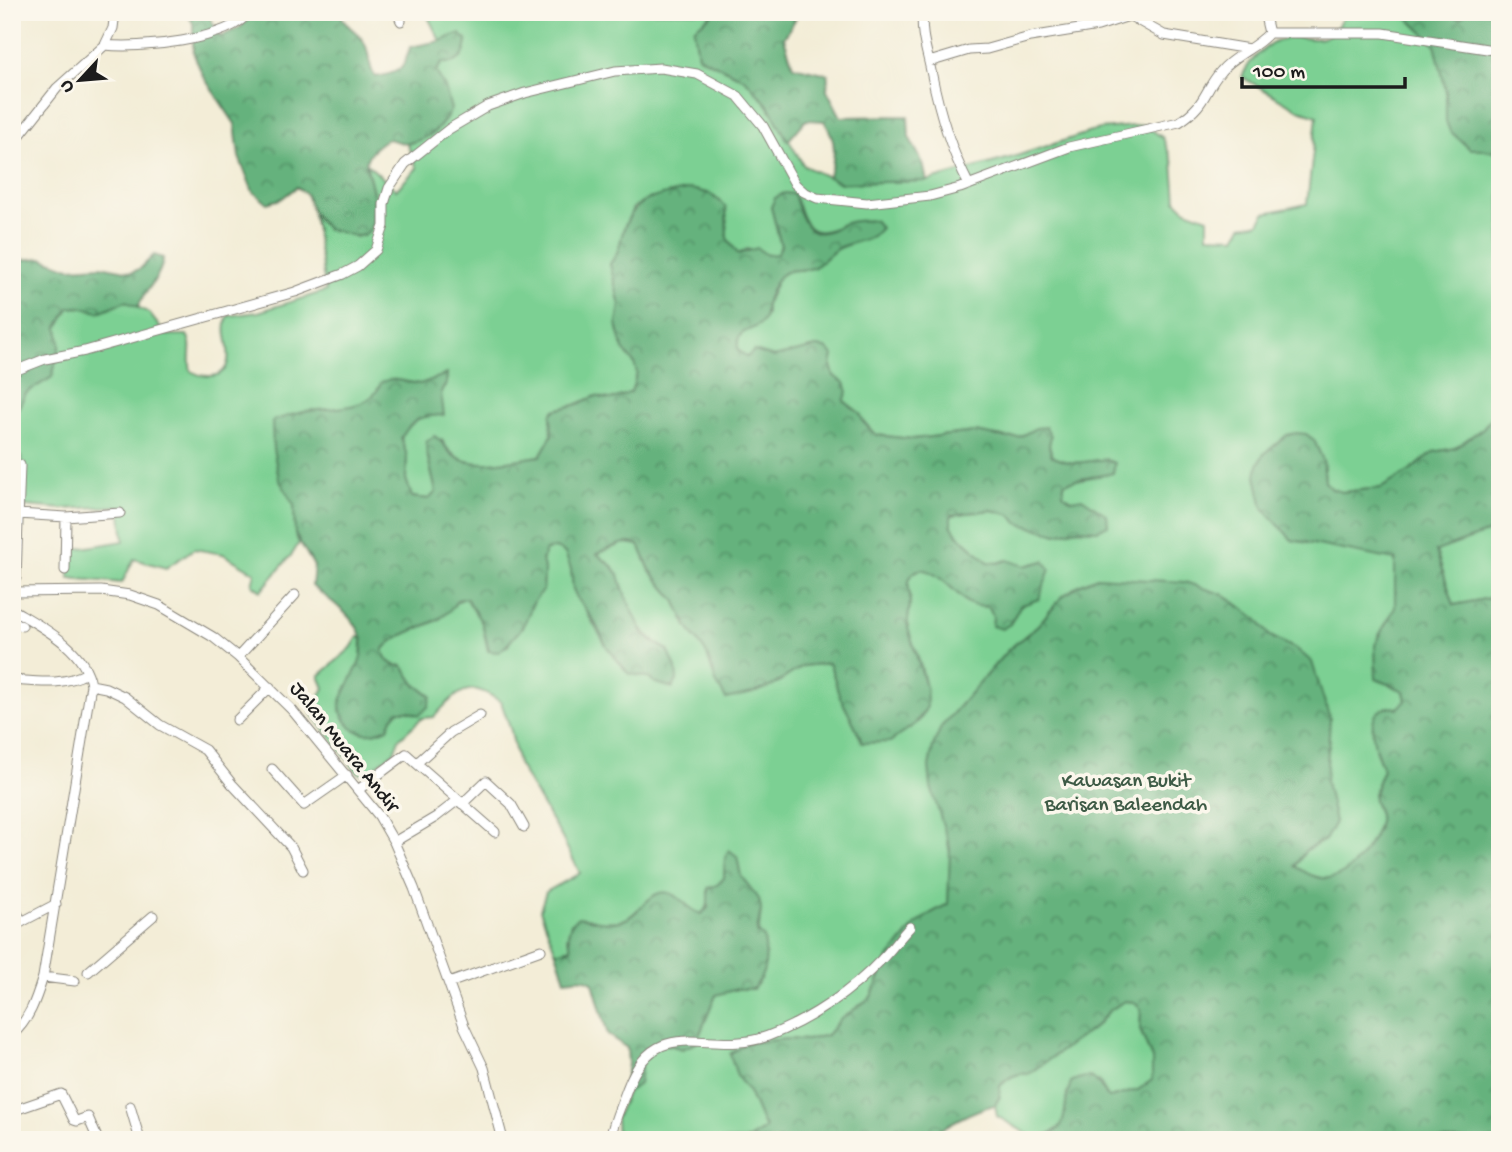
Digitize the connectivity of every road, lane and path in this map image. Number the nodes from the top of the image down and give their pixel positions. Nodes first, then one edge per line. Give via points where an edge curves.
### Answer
1 (114, 12) edge
2 (248, 12) edge
3 (923, 12) edge
4 (1264, 12) edge
5 (1127, 14) edge
6 (1269, 33) junction
7 (105, 45) junction
8 (1249, 49) junction
9 (1500, 51) edge
10 (929, 62) junction
11 (13, 144) edge
12 (969, 185) junction
13 (12, 372) edge
14 (12, 465) edge
15 (120, 513) dead end
16 (19, 514) junction
17 (66, 517) junction
18 (65, 570) dead end
19 (16, 578) dead end
20 (12, 592) edge
21 (295, 595) dead end
22 (12, 609) edge
23 (12, 622) edge
24 (22, 626) dead end
25 (238, 657) junction
26 (87, 673) junction
27 (12, 680) edge
28 (90, 685) junction
29 (270, 687) junction
30 (480, 715) dead end
31 (237, 720) dead end
32 (418, 762) junction
33 (272, 769) dead end
34 (347, 775) junction
35 (358, 790) junction
36 (460, 802) junction
37 (524, 827) dead end
38 (495, 832) dead end
39 (394, 842) junction
40 (303, 870) dead end
41 (12, 904) edge
42 (56, 904) junction
43 (153, 916) dead end
44 (22, 922) junction
45 (910, 926) dead end
46 (12, 927) edge
47 (541, 950) dead end
48 (88, 972) dead end
49 (43, 977) junction
50 (75, 981) dead end
51 (449, 983) junction
52 (12, 1035) edge
53 (130, 1105) dead end
54 (12, 1111) edge
55 (98, 1140) edge
56 (140, 1140) edge
57 (503, 1140) edge
58 (610, 1140) edge

1 - 7 street
2 - 7 street via 237,24 201,36 152,46
3 - 10 street via 921,27
4 - 6 street
5 - 8 street via 1164,35
5 - 10 street via 1098,26
6 - 8 street
6 - 9 street via 1384,33
7 - 11 street via 57,88
8 - 12 street via 1221,70 1204,100 1179,122 1069,147
10 - 12 street via 940,117
12 - 13 street via 930,196 867,203 817,198 794,184 763,127 738,96 697,74 661,68 615,71 525,93 488,106 449,129 405,164 389,188 376,250 343,274 295,292 45,359
14 - 16 street via 20,465
15 - 17 street
16 - 17 street
16 - 19 street
17 - 18 street
20 - 25 street, Jalan Muara Andir via 130,595 159,606
21 - 25 street
22 - 26 street via 63,642
23 - 24 street
25 - 29 street, Jalan Muara Andir
26 - 27 street via 61,682
26 - 28 street
28 - 40 street via 125,697 160,725 205,750 291,848
28 - 42 street
29 - 31 street
29 - 34 street, Jalan Muara Andir
30 - 32 street via 451,732
32 - 35 street via 404,755
32 - 36 street
33 - 34 street via 304,805
34 - 35 street, Jalan Muara Andir
35 - 39 street, Jalan Muara Andir
36 - 37 street via 486,781 510,804
36 - 38 street
36 - 39 street
39 - 51 street, Jalan Muara Andir
41 - 44 street
42 - 44 street
42 - 49 street
43 - 48 street
44 - 46 street
45 - 58 street via 847,992 804,1019 737,1043 668,1042 653,1050 631,1078
47 - 51 street
49 - 50 street
49 - 52 street via 31,1012
51 - 57 street, Jalan Muara Andir via 484,1069
53 - 56 street
54 - 55 street via 61,1094 74,1120 88,1117

